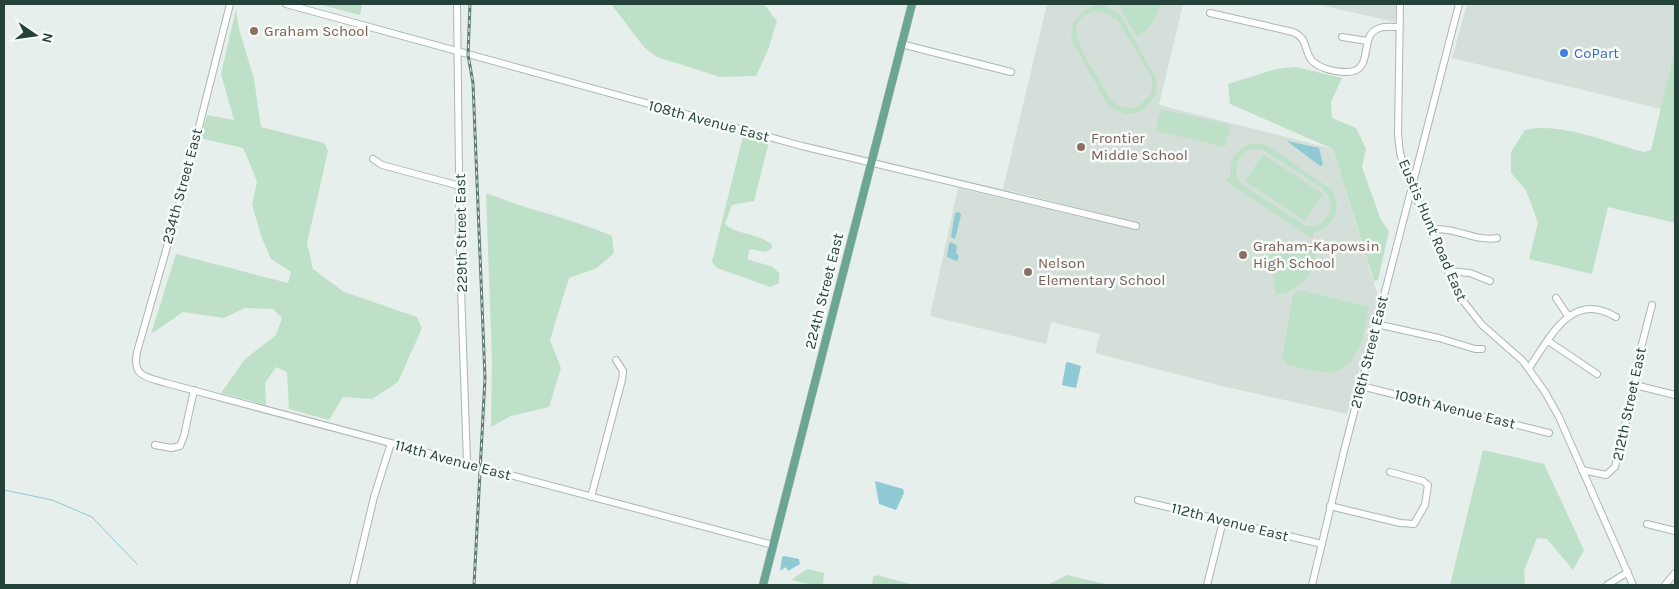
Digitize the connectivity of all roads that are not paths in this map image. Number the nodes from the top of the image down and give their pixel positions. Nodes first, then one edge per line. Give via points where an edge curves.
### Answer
1 (230, 4) edge
2 (286, 4) edge
3 (457, 4) edge
4 (912, 4) edge
5 (1400, 4) edge
6 (1459, 4) edge
7 (1210, 12) dead end
8 (1400, 27) junction
9 (1342, 37) dead end
10 (1367, 41) junction
11 (901, 44) junction
12 (456, 51) junction
13 (1011, 72) dead end
14 (374, 159) dead end
15 (871, 161) junction
16 (460, 186) junction
17 (1412, 186) junction
18 (1136, 226) dead end
19 (1430, 230) junction
20 (1497, 238) dead end
21 (1448, 271) junction
22 (1490, 281) dead end
23 (1556, 298) dead end
24 (1652, 305) dead end
25 (1568, 316) junction
26 (1616, 317) dead end
27 (1376, 324) junction
28 (1548, 341) junction
29 (1482, 349) dead end
30 (616, 360) dead end
31 (1529, 368) junction
32 (136, 369) joint
33 (1597, 374) dead end
34 (1636, 385) junction
35 (1361, 386) junction
36 (194, 390) junction
37 (1675, 395) edge
38 (1549, 433) dead end
39 (391, 443) junction
40 (155, 445) dead end
41 (467, 462) junction
42 (1582, 470) junction
43 (1390, 472) dead end
44 (591, 497) junction
45 (1138, 500) dead end
46 (1330, 506) junction
47 (1224, 520) junction
48 (1647, 524) dead end
49 (1675, 531) edge
50 (1322, 544) junction
51 (773, 546) junction
52 (1628, 572) junction
53 (1675, 573) edge
54 (353, 585) edge
55 (763, 585) edge
56 (1208, 585) edge
57 (1312, 585) edge
58 (1607, 585) edge
59 (1633, 585) edge
60 (1665, 585) edge

1 - 32 street, 234th Street East via 182,194 137,352
2 - 12 street, 108th Avenue East
3 - 12 street, 229th Street East
4 - 11 main road, 224th Street East
5 - 8 street, Eustis Hunt Road East
6 - 17 street, 216th Street East
7 - 10 street via 1298,34 1306,43 1312,61 1334,70 1358,69 1366,58
8 - 10 street via 1379,28
8 - 17 street, Eustis Hunt Road East via 1399,144
9 - 10 street
11 - 13 street
11 - 15 main road, 224th Street East
12 - 15 street, 108th Avenue East via 756,134
12 - 16 street, 229th Street East
14 - 16 street via 382,165
15 - 18 street, 108th Avenue East
15 - 51 main road, 224th Street East
16 - 41 street, 229th Street East
17 - 19 street, Eustis Hunt Road East
17 - 27 street, 216th Street East
19 - 20 street via 1447,228 1485,240
19 - 21 street, Eustis Hunt Road East
21 - 22 street
21 - 31 street, Eustis Hunt Road East via 1473,316
23 - 25 street
24 - 34 street, 212th Street East
25 - 26 street via 1597,308
25 - 28 street
27 - 29 street
27 - 35 street, 216th Street East
28 - 31 street
28 - 33 street
30 - 44 street via 623,370 622,380
31 - 42 street, Eustis Hunt Road East via 1559,417
32 - 36 street, 114th Avenue East via 148,377
34 - 37 street
34 - 42 street, 212th Street East via 1613,471 1606,475
35 - 38 street, 109th Avenue East
35 - 46 street, 216th Street East
36 - 39 street, 114th Avenue East
36 - 40 street via 180,446
39 - 41 street, 114th Avenue East
39 - 54 street
41 - 44 street, 114th Avenue East
42 - 52 street, Eustis Hunt Road East
43 - 46 street via 1423,481 1428,486 1425,505 1414,524
44 - 51 street, 114th Avenue East
45 - 47 street, 112th Avenue East
46 - 50 street, 216th Street East
47 - 50 street, 112th Avenue East
47 - 56 street
48 - 49 street
50 - 57 street, 216th Street East
51 - 55 main road, 224th Street East
52 - 58 street
52 - 59 street, Eustis Hunt Road East
53 - 60 street

